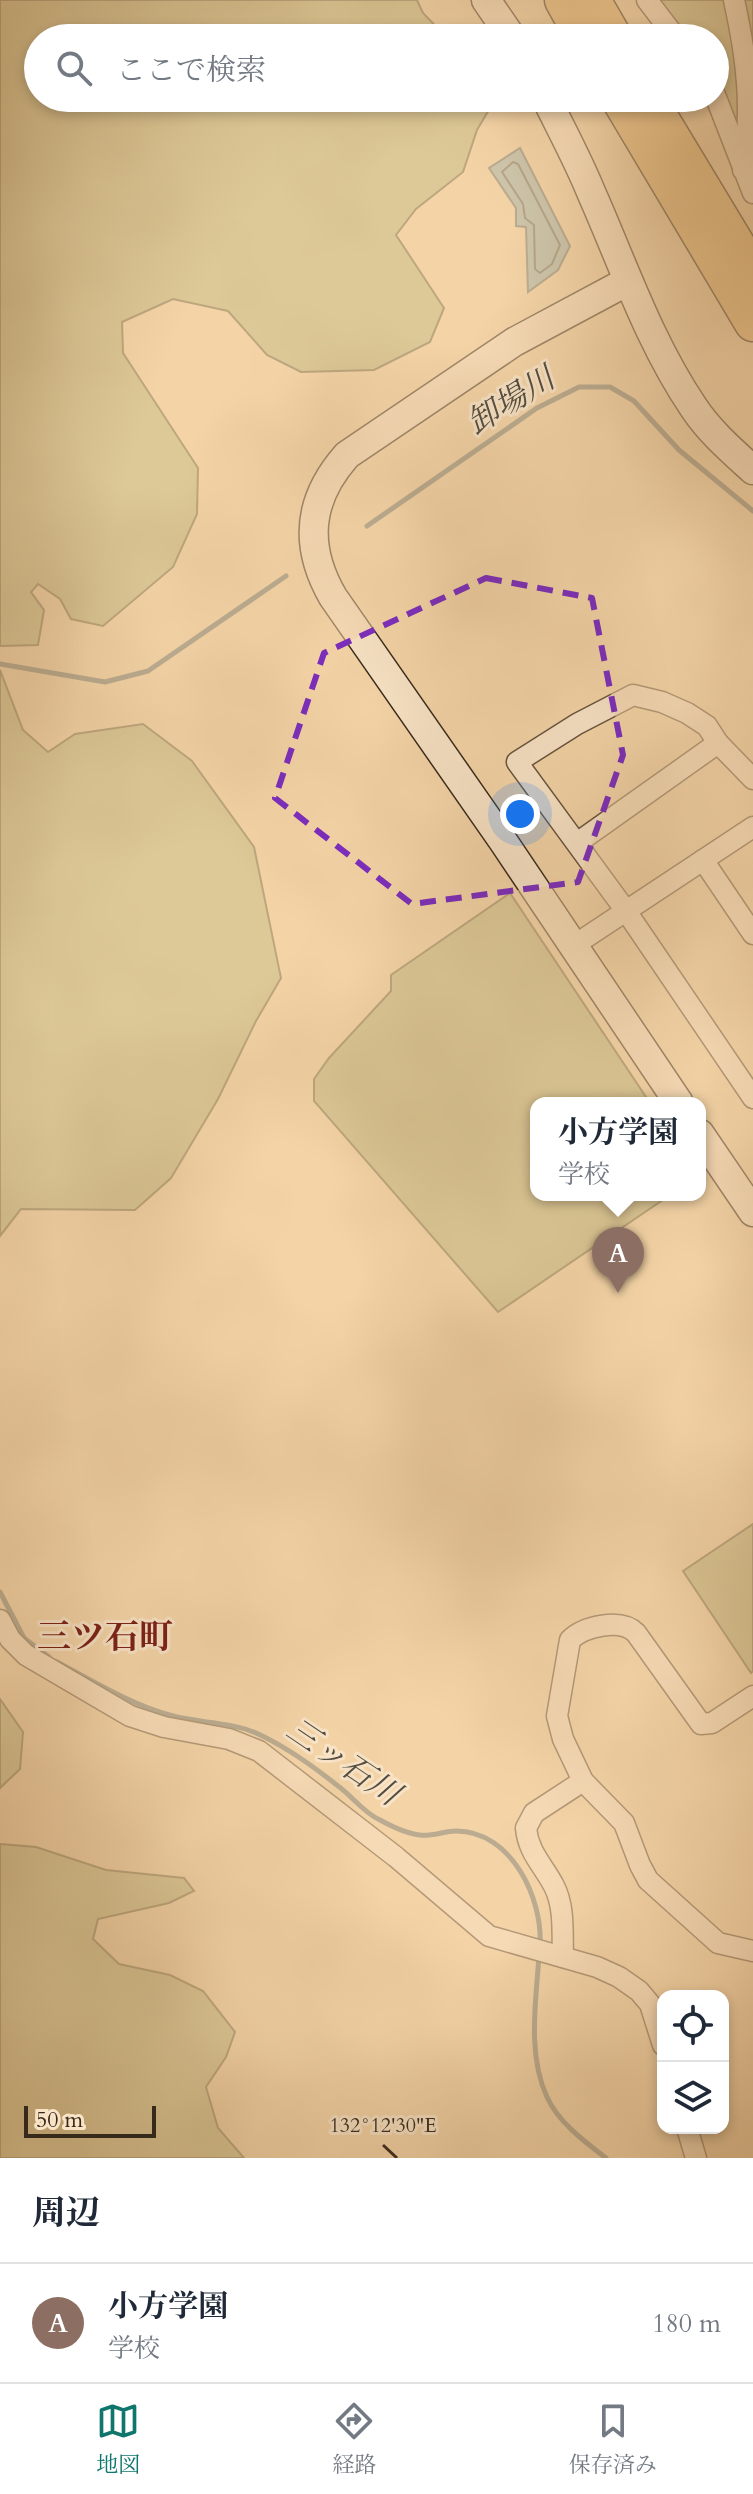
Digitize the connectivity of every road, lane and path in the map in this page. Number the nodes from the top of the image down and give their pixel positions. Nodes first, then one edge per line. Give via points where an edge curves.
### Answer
1 (486, 0) edge
2 (563, 0) edge
3 (592, 0) edge
4 (605, 0) edge
5 (647, 0) edge
6 (734, 0) edge
7 (502, 24) edge
8 (576, 24) edge
9 (606, 24) edge
10 (616, 24) edge
11 (665, 24) edge
12 (553, 112) edge
13 (627, 112) edge
14 (657, 112) edge
15 (721, 112) edge
16 (743, 170) junction
17 (753, 193) edge
18 (753, 272) edge
19 (628, 281) junction
20 (749, 317) edge
21 (753, 470) edge
22 (718, 743) junction
23 (753, 779) edge
24 (753, 827) edge
25 (577, 843) junction
26 (703, 860) junction
27 (626, 911) junction
28 (753, 934) edge
29 (573, 946) junction
30 (675, 1097) edge
31 (753, 1098) edge
32 (706, 1143) edge
33 (753, 1212) edge
34 (0, 1620) edge
35 (753, 1696) edge
36 (583, 1781) junction
37 (753, 1951) edge
38 (560, 1956) junction
39 (657, 2026) edge
40 (689, 2134) edge
41 (696, 2158) edge

1 - 7 street
2 - 8 highway
3 - 9 highway
4 - 10 highway
5 - 11 street
6 - 16 street via 753,98 752,142
12 - 19 street
13 - 20 highway
14 - 18 highway
15 - 16 street
16 - 17 street
19 - 21 street via 694,409
19 - 29 street via 514,342 363,442 335,469 317,504 314,523 317,562 333,597
22 - 23 street
22 - 25 street
22 - 25 street via 707,726 687,713 633,695 517,762
24 - 26 street
25 - 27 street
26 - 27 street
26 - 28 street
27 - 29 street
27 - 31 street
29 - 30 street
32 - 33 street
34 - 38 street via 26,1655 130,1716 259,1751 489,1936
35 - 36 street via 712,1723 701,1724 630,1627 614,1625 575,1635 568,1646 557,1716
36 - 37 street via 624,1823 648,1880 718,1943
36 - 38 street via 534,1813 526,1828 533,1854 559,1901
38 - 39 street via 608,1972 639,1991
40 - 41 street

